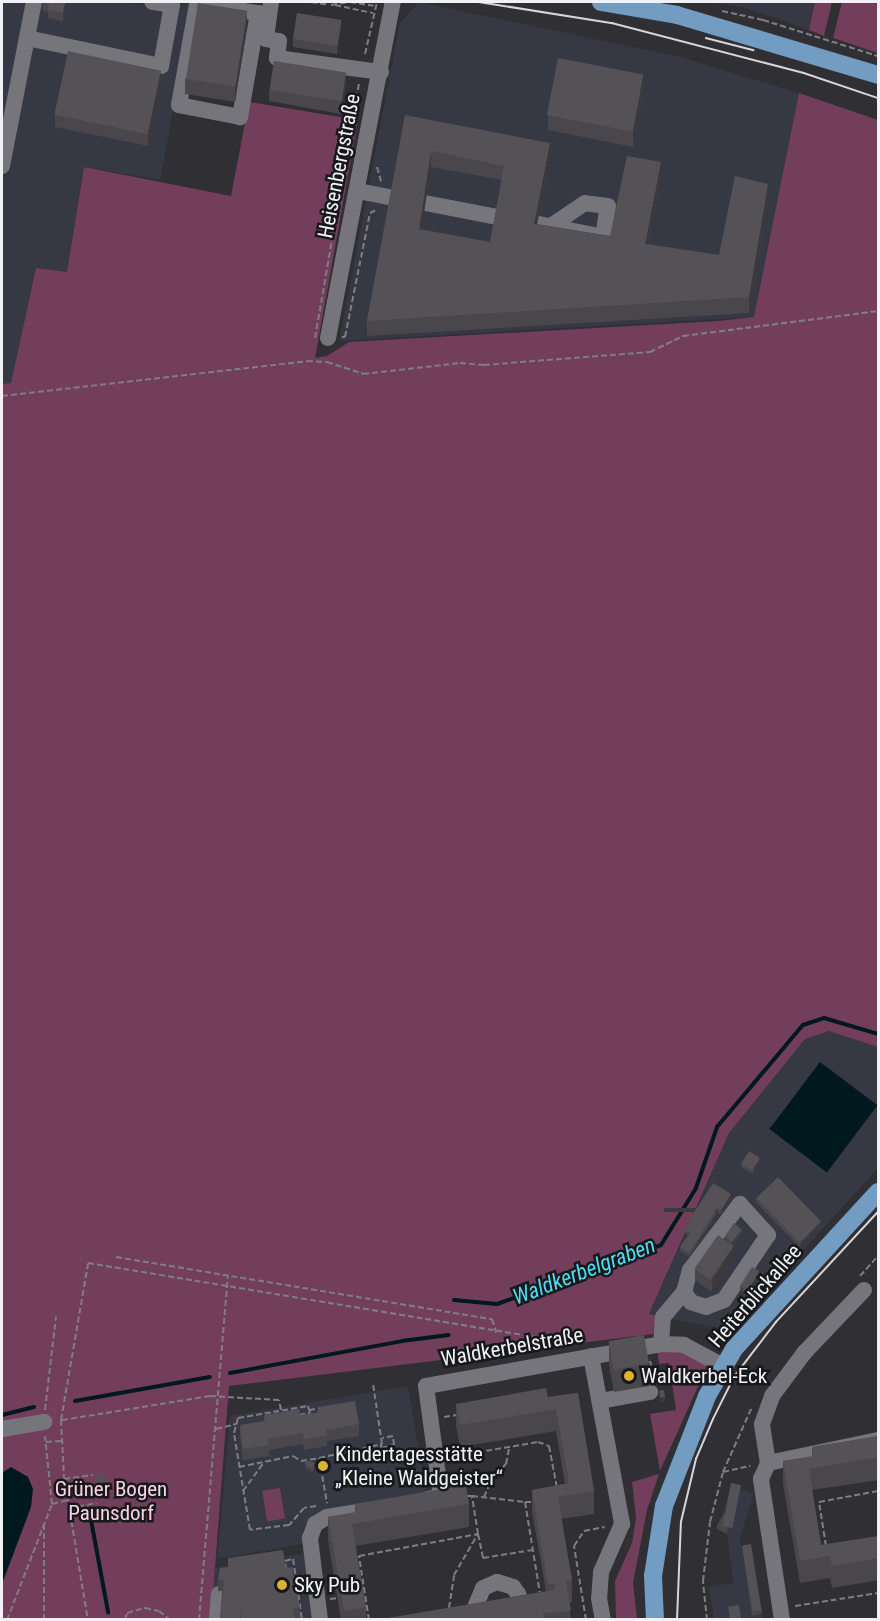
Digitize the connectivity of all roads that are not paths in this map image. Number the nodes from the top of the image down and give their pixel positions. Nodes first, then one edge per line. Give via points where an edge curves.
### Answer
1 (34, 2) edge
2 (152, 2) edge
3 (271, 2) edge
4 (601, 2) edge
5 (227, 4) edge
6 (393, 6) edge
7 (679, 8) edge
8 (27, 38) junction
9 (381, 72) junction
10 (879, 75) edge
11 (2, 166) edge
12 (358, 191) junction
13 (388, 203) edge
14 (425, 203) edge
15 (497, 217) edge
16 (328, 338) road end
17 (879, 1192) edge
18 (864, 1290) dead end
19 (684, 1292) junction
20 (654, 1345) junction
21 (599, 1355) junction
22 (723, 1366) junction
23 (650, 1392) road end
24 (600, 1401) junction
25 (44, 1422) road end
26 (2, 1429) edge
27 (879, 1440) edge
28 (768, 1463) junction
29 (219, 1594) dead end
30 (472, 1612) junction
31 (449, 1616) edge
32 (789, 1616) edge
33 (217, 1620) edge
34 (320, 1620) edge
35 (603, 1620) edge
36 (655, 1620) edge

1 - 8 street
2 - 8 street via 172,5 161,66
3 - 9 street via 266,39 279,41 277,58
4 - 7 main road
5 - 5 street via 197,4 179,105 240,117 258,13
6 - 9 street, Heisenbergstraße
7 - 10 main road
8 - 11 street
9 - 12 street, Heisenbergstraße
12 - 13 street
12 - 16 street, Heisenbergstraße
14 - 15 street
17 - 22 main road, Heiterblickallee
18 - 28 street via 804,1353 772,1396 762,1424
19 - 19 street via 690,1270 740,1204 768,1235 716,1306 691,1302
19 - 20 street via 663,1317
20 - 21 street, Waldkerbelstraße
20 - 22 street, Waldkerbelstraße via 684,1345
21 - 24 street
21 - 34 street, Waldkerbelstraße via 426,1386 441,1497 327,1517 315,1524 310,1538
22 - 36 main road, Heiterblickallee via 693,1425 664,1506 653,1576
23 - 24 street
24 - 35 street via 622,1524 601,1572 599,1598
25 - 26 street
27 - 28 street
28 - 32 street via 761,1479
29 - 33 street
30 - 30 street via 522,1605 513,1587 497,1582 483,1588
30 - 31 street

